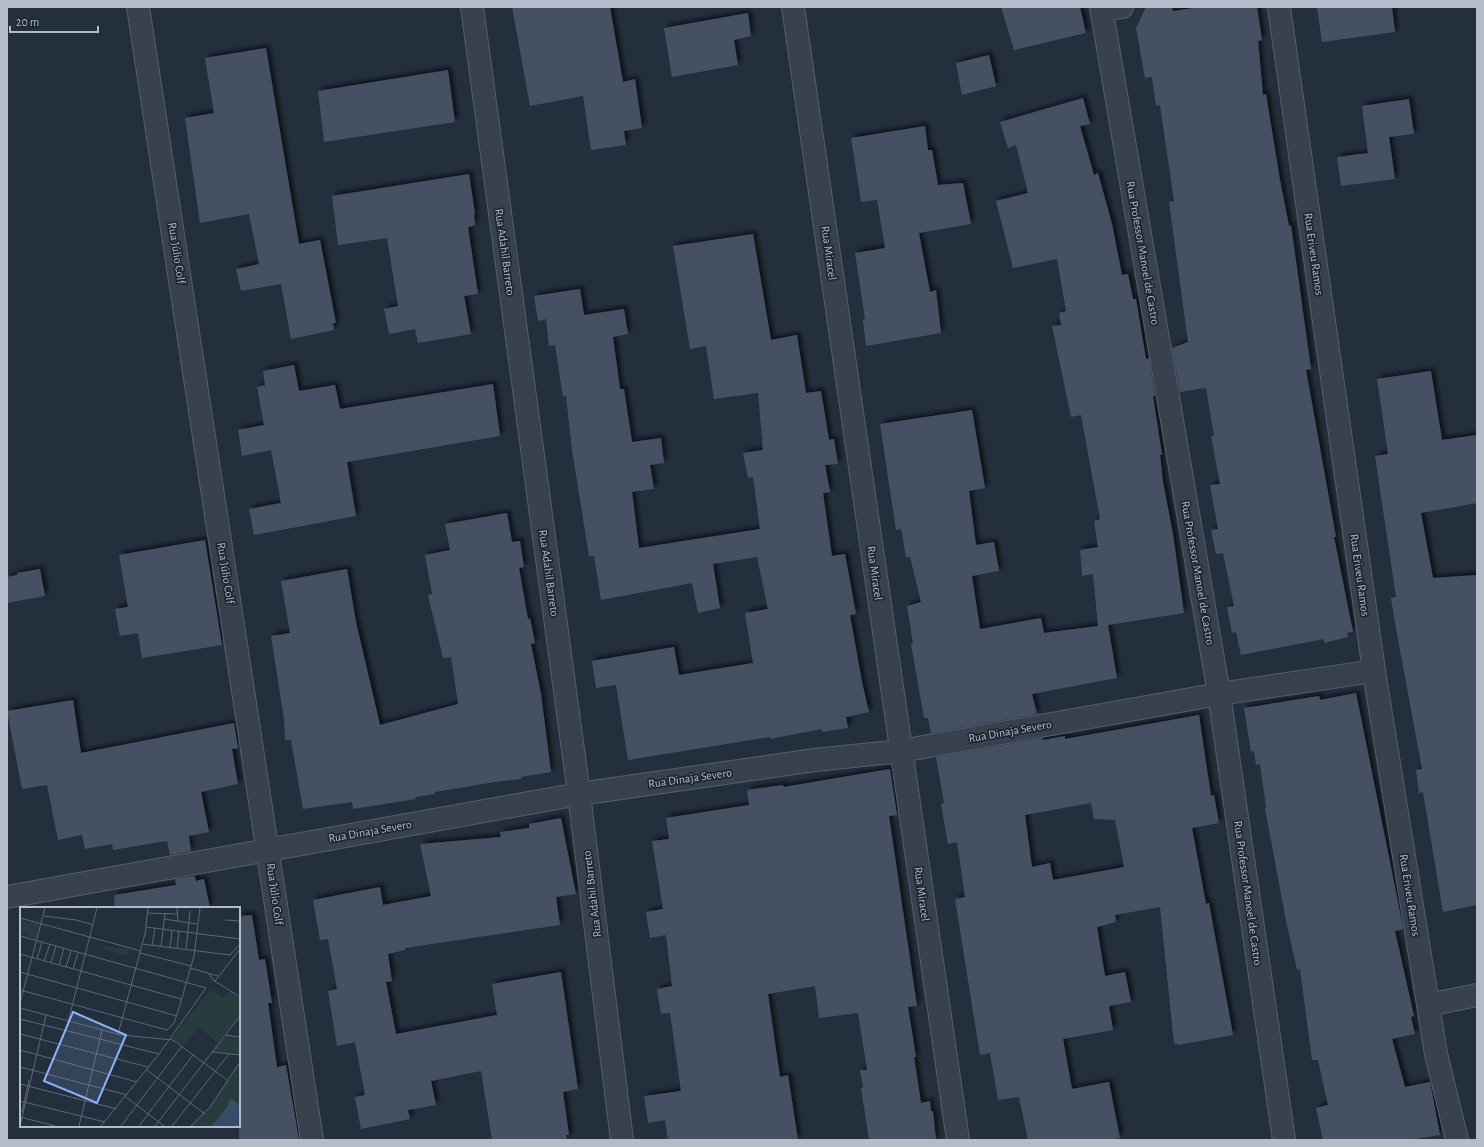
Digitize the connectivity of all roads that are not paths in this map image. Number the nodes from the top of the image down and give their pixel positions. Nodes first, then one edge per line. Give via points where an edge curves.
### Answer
1 (138, 7) edge
2 (472, 7) edge
3 (793, 7) edge
4 (1279, 7) edge
5 (1108, 8) edge
6 (1374, 671) junction
7 (1219, 694) junction
8 (901, 751) junction
9 (579, 794) junction
10 (269, 849) junction
11 (7, 897) edge
12 (1477, 995) edge
13 (1428, 1005) junction
14 (312, 1140) edge
15 (622, 1140) edge
16 (958, 1140) edge
17 (1284, 1140) edge
18 (1457, 1140) edge

1 - 10 street, Rua Júlio Colf
2 - 9 street, Rua Adahil Barreto
3 - 8 street, Rua Miracel
4 - 6 street, Rua Eriveu Ramos
5 - 7 street, Rua Professor Manoel de Castro
6 - 7 street, Rua Dinaja Severo
6 - 13 street, Rua Eriveu Ramos
7 - 8 street, Rua Dinaja Severo
7 - 17 street, Rua Professor Manoel de Castro
8 - 9 street, Rua Dinaja Severo via 815,760
8 - 16 street, Rua Miracel
9 - 10 street, Rua Dinaja Severo
9 - 15 street, Rua Adahil Barreto
10 - 11 street, Rua Dinaja Severo
10 - 14 street, Rua Júlio Colf
12 - 13 street
13 - 18 street, Rua Eriveu Ramos via 1439,1068

